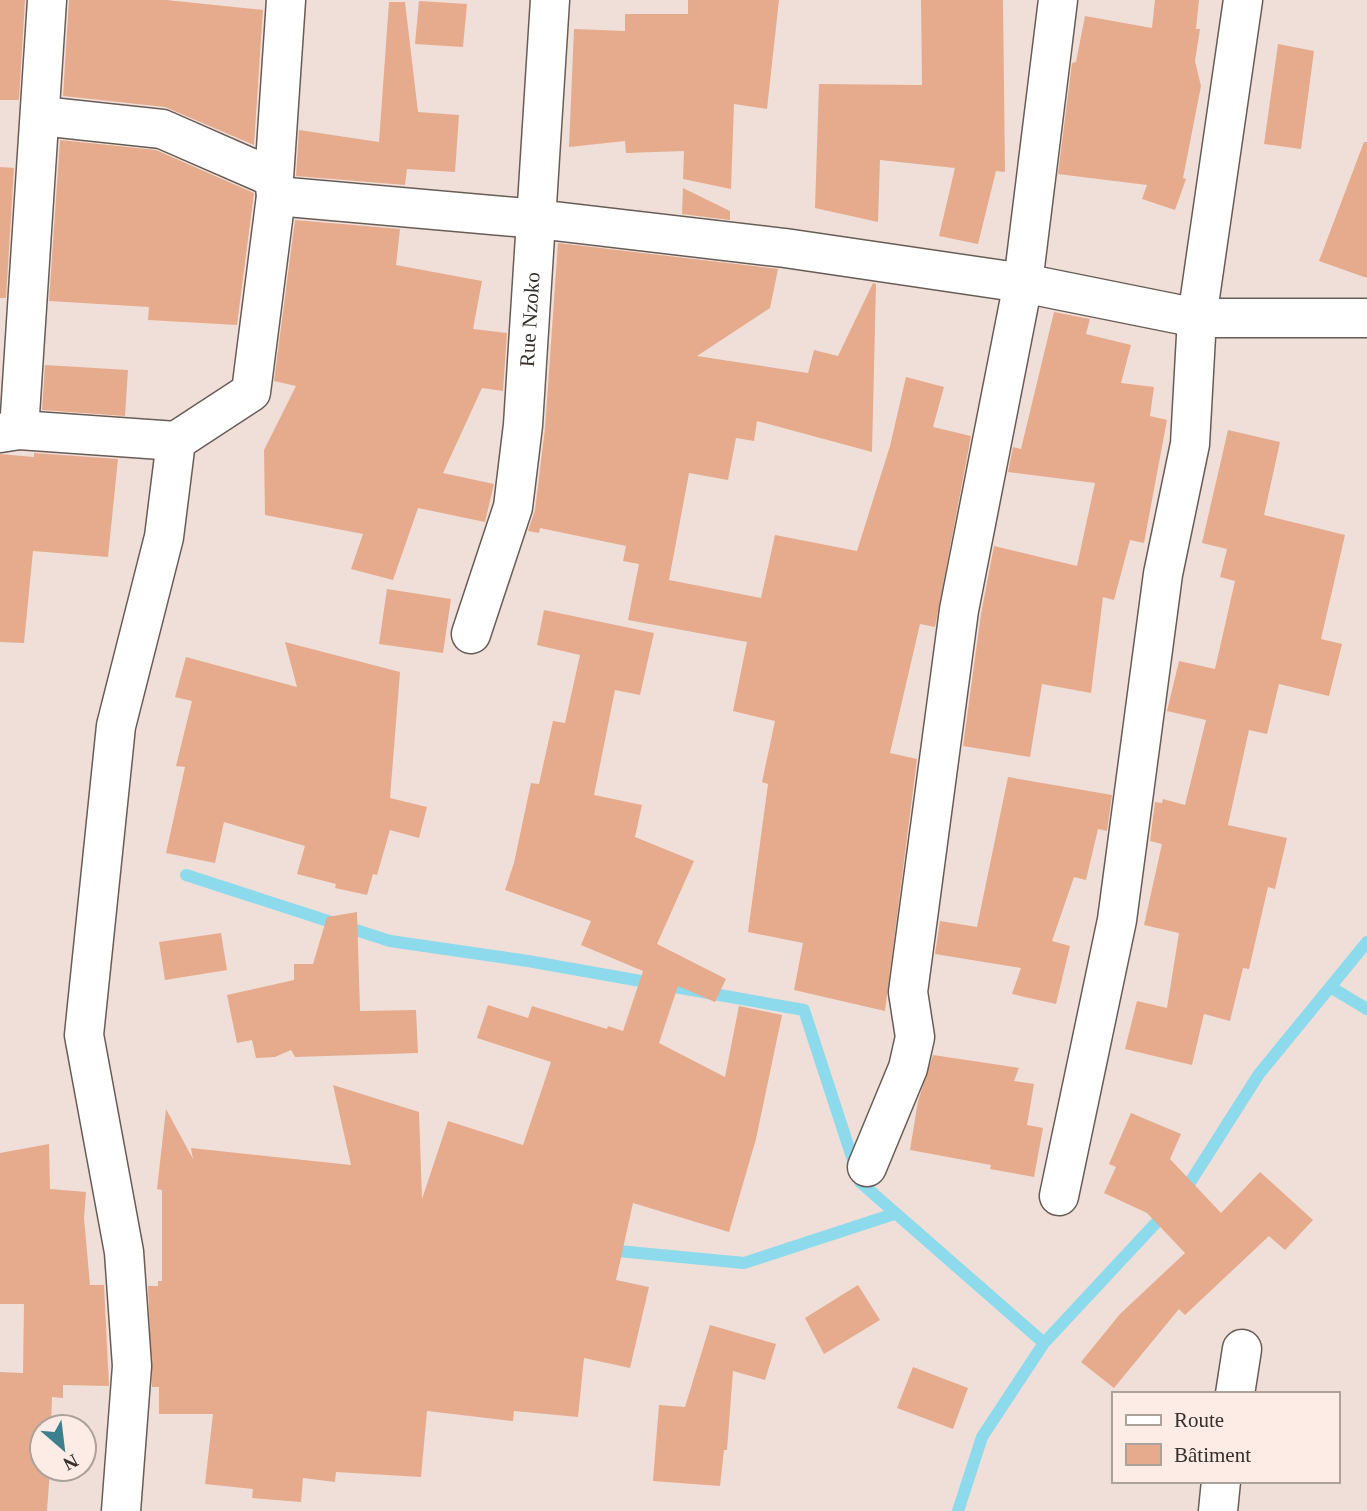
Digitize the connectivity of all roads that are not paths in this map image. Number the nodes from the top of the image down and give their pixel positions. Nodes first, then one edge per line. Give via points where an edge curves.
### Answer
1 (47, 0) edge
2 (286, 0) edge
3 (550, 0) edge
4 (1058, 0) edge
5 (1243, 0) edge
6 (41, 116) junction
7 (275, 187) junction
8 (537, 219) junction
9 (1023, 283) junction
10 (1197, 318) junction
11 (1367, 318) edge
12 (10, 431) edge
13 (176, 441) junction
14 (471, 634) dead end
15 (867, 1167) dead end
16 (1059, 1196) dead end
17 (1242, 1349) dead end
18 (1235, 1392) edge
19 (1221, 1483) edge
20 (121, 1511) edge
21 (1218, 1511) edge

1 - 6 street
2 - 7 street
3 - 8 street, Rue Nzoko
4 - 9 street
5 - 10 street
6 - 7 street via 162,129
6 - 12 street
7 - 8 street
7 - 13 street via 251,392
8 - 9 street via 785,248
8 - 14 street, Rue Nzoko via 513,507
9 - 10 street
9 - 15 street via 959,610 908,992 915,1037 908,1068
10 - 11 street
10 - 16 street via 1190,444 1163,573 1117,920
12 - 13 street
13 - 20 street via 164,537 116,726 84,1035 125,1265 132,1366
17 - 18 street
19 - 21 street

